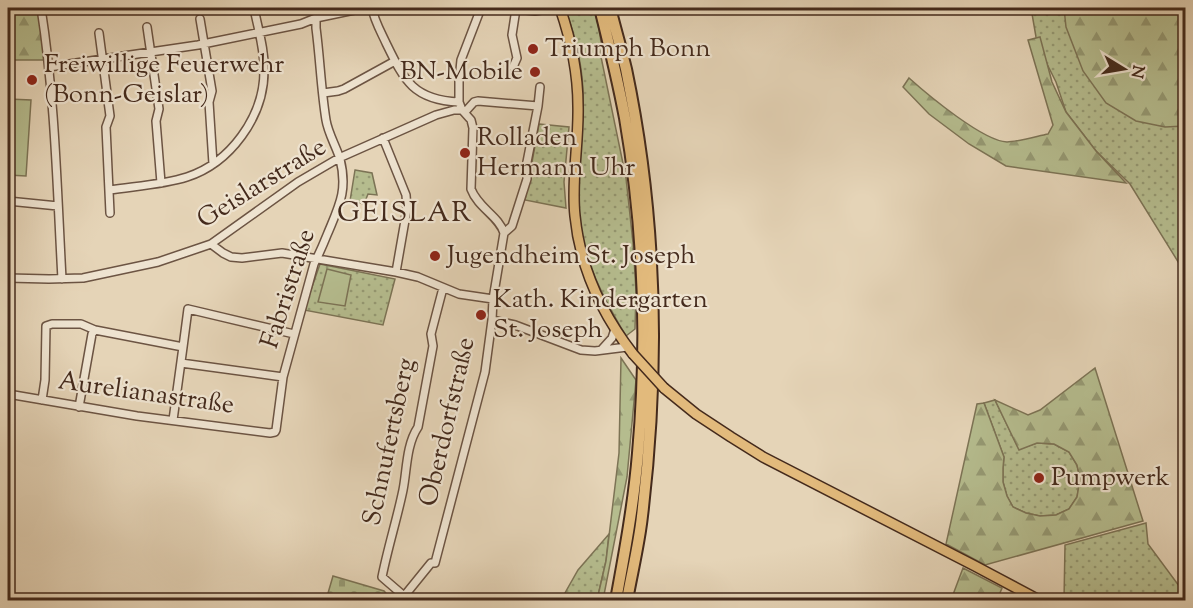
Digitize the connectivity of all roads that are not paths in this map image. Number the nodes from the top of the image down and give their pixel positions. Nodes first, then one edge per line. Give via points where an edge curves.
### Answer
1 (41, 8) edge
2 (254, 8) edge
3 (364, 8) edge
4 (372, 8) edge
5 (481, 8) edge
6 (512, 8) edge
7 (554, 8) edge
8 (560, 8) edge
9 (600, 8) edge
10 (610, 8) edge
11 (316, 18) junction
12 (200, 19) dead end
13 (147, 27) dead end
14 (259, 32) junction
15 (99, 33) dead end
16 (205, 43) junction
17 (152, 52) junction
18 (102, 59) junction
19 (395, 61) junction
20 (513, 66) dead end
21 (49, 67) junction
22 (540, 87) dead end
23 (323, 93) junction
24 (459, 102) junction
25 (538, 106) junction
26 (464, 111) junction
27 (383, 138) junction
28 (339, 158) junction
29 (213, 164) junction
30 (161, 183) junction
31 (109, 190) junction
32 (8, 201) edge
33 (58, 206) junction
34 (110, 213) dead end
35 (504, 233) junction
36 (211, 244) junction
37 (316, 259) junction
38 (396, 272) junction
39 (8, 278) edge
40 (62, 279) junction
41 (443, 288) junction
42 (493, 299) junction
43 (492, 320) junction
44 (615, 328) junction
45 (95, 330) junction
46 (294, 334) junction
47 (183, 347) junction
48 (602, 349) junction
49 (630, 351) junction
50 (181, 363) junction
51 (283, 377) junction
52 (8, 394) edge
53 (42, 400) junction
54 (79, 406) junction
55 (173, 420) junction
56 (276, 430) joint
57 (402, 598) edge
58 (614, 600) edge
59 (627, 600) edge
60 (1039, 600) edge

1 - 21 street
2 - 14 street
3 - 11 street
4 - 19 street
5 - 24 street via 461,60
6 - 7 street
6 - 20 street via 517,58
8 - 44 main road via 577,79 574,188 579,243 587,272
9 - 58 highway via 625,120 643,292 638,455 631,518
10 - 59 highway via 643,168 653,298 651,433 642,518
11 - 14 street
11 - 23 street, Fabristraße
12 - 16 street
13 - 17 street
14 - 16 street
14 - 29 street via 264,73 261,98 240,138
15 - 18 street
16 - 17 street
16 - 29 street via 212,91 209,102
17 - 18 street
17 - 30 street via 159,109 156,121
18 - 21 street
18 - 31 street via 110,116 106,127
19 - 23 street via 338,92
19 - 24 street via 416,89 438,99
21 - 33 street
22 - 25 street, Oberdorfstraße
23 - 28 street, Fabristraße via 326,123
24 - 26 street
25 - 26 street, Geislarstraße via 478,101
25 - 35 street, Oberdorfstraße via 527,178 512,225
26 - 27 street, Geislarstraße via 436,115
26 - 35 street via 474,128 471,189
27 - 28 street, Geislarstraße
27 - 38 street via 406,195
28 - 36 street, Geislarstraße
28 - 37 street, Fabristraße via 343,195
29 - 30 street via 189,176
30 - 31 street
31 - 34 street
32 - 33 street
33 - 40 street
35 - 42 street, Oberdorfstraße
36 - 37 street via 231,257 282,253
36 - 40 street, Geislarstraße via 150,264
37 - 38 street
37 - 46 street, Fabristraße
38 - 41 street
39 - 40 street, Geislarstraße
41 - 42 street
41 - 57 street, Schnufertsberg via 431,334 433,346 418,427 382,577
42 - 43 street, Oberdorfstraße
43 - 48 street via 581,350
43 - 57 street, Oberdorfstraße via 485,372 435,562 430,563
44 - 48 street
44 - 49 main road
45 - 47 street
45 - 53 street via 81,324 46,326
45 - 54 street
46 - 47 street via 188,309
46 - 51 street, Fabristraße
47 - 50 street
48 - 49 street
49 - 60 main road, bridge via 664,388 696,414 764,457
50 - 51 street
50 - 55 street
51 - 56 street, Fabristraße
52 - 53 street, Aurelianastraße
53 - 54 street, Aurelianastraße
54 - 55 street, Aurelianastraße
55 - 56 street, Aurelianastraße via 270,433

